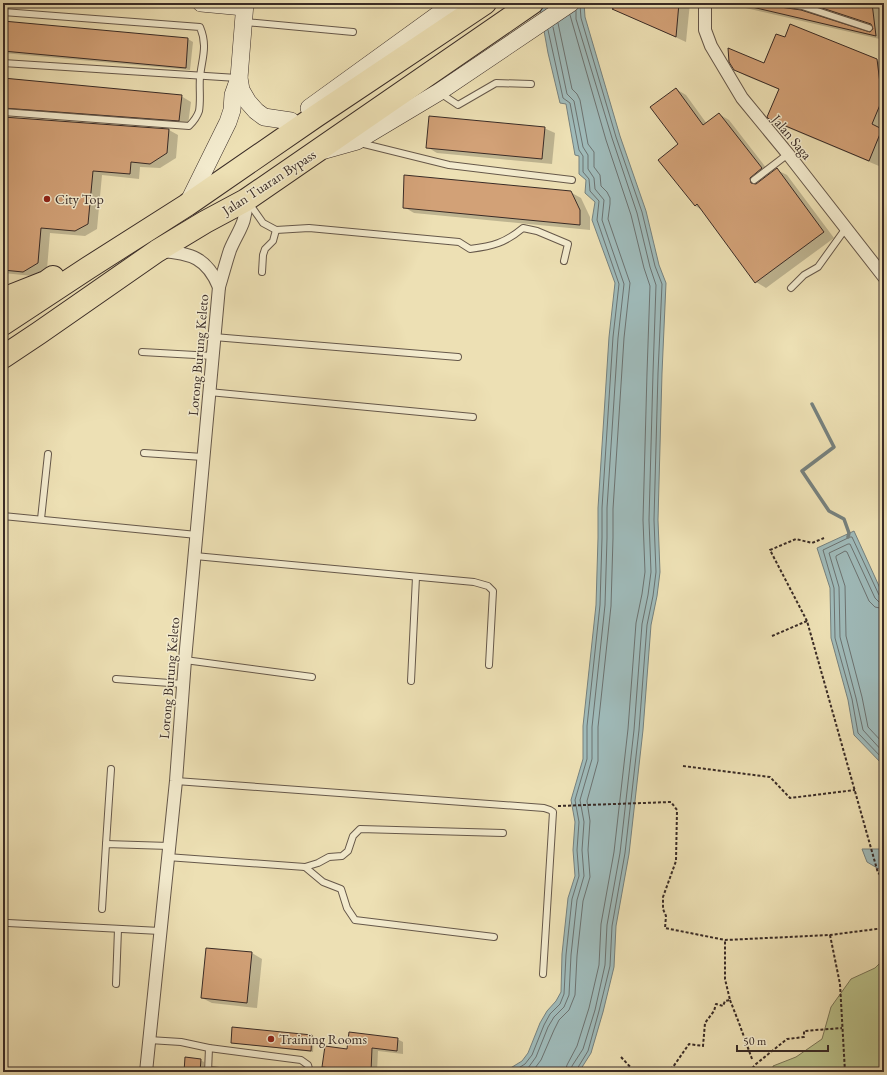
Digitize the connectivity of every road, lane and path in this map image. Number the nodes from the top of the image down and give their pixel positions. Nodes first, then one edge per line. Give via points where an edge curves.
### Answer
1 (201, 3) edge
2 (454, 3) edge
3 (485, 3) edge
4 (571, 3) edge
5 (705, 3) edge
6 (781, 3) edge
7 (529, 5) edge
8 (244, 11) edge
9 (3, 12) edge
10 (869, 28) dead end
11 (353, 32) dead end
12 (3, 63) edge
13 (200, 75) junction
14 (239, 78) junction
15 (532, 84) dead end
16 (439, 92) junction
17 (3, 112) edge
18 (292, 121) junction
19 (357, 141) junction
20 (315, 152) junction
21 (788, 154) junction
22 (572, 180) dead end
23 (754, 180) dead end
24 (246, 200) junction
25 (187, 205) junction
26 (846, 228) junction
27 (276, 230) junction
28 (158, 251) junction
29 (564, 261) dead end
30 (88, 268) junction
31 (262, 272) dead end
32 (884, 277) edge
33 (219, 287) junction
34 (791, 288) dead end
35 (3, 299) edge
36 (3, 324) edge
37 (214, 337) junction
38 (3, 340) edge
39 (142, 352) dead end
40 (213, 356) junction
41 (3, 357) edge
42 (458, 357) dead end
43 (209, 392) junction
44 (473, 417) dead end
45 (144, 453) dead end
46 (48, 454) dead end
47 (203, 457) junction
48 (3, 516) edge
49 (41, 519) junction
50 (197, 535) junction
51 (824, 538) dead end
52 (195, 556) junction
53 (416, 577) junction
54 (807, 621) junction
55 (772, 636) dead end
56 (185, 660) junction
57 (489, 665) dead end
58 (312, 677) dead end
59 (116, 679) dead end
60 (411, 681) dead end
61 (183, 684) junction
62 (683, 766) dead end
63 (111, 769) dead end
64 (176, 781) junction
65 (855, 790) junction
66 (557, 806) dead end
67 (503, 834) dead end
68 (106, 844) junction
69 (168, 852) junction
70 (305, 867) junction
71 (883, 876) edge
72 (884, 882) edge
73 (102, 909) dead end
74 (8, 923) dead end
75 (884, 928) edge
76 (118, 929) junction
77 (160, 931) junction
78 (830, 935) junction
79 (494, 936) dead end
80 (725, 940) junction
81 (543, 974) dead end
82 (116, 984) dead end
83 (730, 1000) junction
84 (842, 1028) junction
85 (149, 1040) junction
86 (209, 1048) junction
87 (621, 1057) dead end
88 (752, 1059) dead end
89 (208, 1071) edge
90 (146, 1072) edge
91 (230, 1072) edge
92 (310, 1072) edge
93 (635, 1072) edge
94 (666, 1072) edge
95 (749, 1072) edge
96 (845, 1072) edge

1 - 8 street
2 - 18 street
3 - 25 highway, Jalan Tuaran Bypass
4 - 16 street
5 - 21 street, Jalan Saga via 705,30 714,52 742,98
6 - 10 lane via 802,6
7 - 20 highway, Jalan Tuaran Bypass
8 - 11 lane
8 - 14 street
9 - 13 lane via 200,28 204,37
12 - 13 lane
13 - 14 lane
13 - 17 lane via 199,112 189,126
14 - 18 street via 241,90 256,111 264,116
14 - 25 street via 228,122
15 - 16 lane via 496,83 458,105
16 - 19 street
18 - 25 street via 236,162
19 - 20 street
19 - 22 lane via 449,165
20 - 24 highway, Jalan Tuaran Bypass
21 - 23 lane
21 - 26 street, Jalan Saga
24 - 27 lane via 263,223
24 - 28 highway, Jalan Tuaran Bypass
24 - 33 street, Lorong Burung Keleto via 247,212 231,249
25 - 30 highway, Jalan Tuaran Bypass
26 - 32 street, Jalan Saga
26 - 34 lane via 818,267 804,275
27 - 29 lane via 309,228 452,241 470,249 492,246 514,236 523,228 568,244
27 - 31 lane via 272,241 265,249
28 - 33 street via 187,254 205,263 214,273
28 - 38 highway via 133,258
28 - 41 highway, Jalan Tuaran Bypass
30 - 35 highway via 67,270 46,282
30 - 36 highway, Jalan Tuaran Bypass
33 - 37 street, Lorong Burung Keleto
37 - 40 street, Lorong Burung Keleto
37 - 42 lane
39 - 40 lane
40 - 43 street, Lorong Burung Keleto
43 - 44 lane
43 - 47 street, Lorong Burung Keleto
45 - 47 lane
46 - 49 lane
47 - 50 street, Lorong Burung Keleto
48 - 49 lane
49 - 50 lane
50 - 52 street, Lorong Burung Keleto
51 - 54 path via 812,543 796,539 770,550
52 - 53 lane
52 - 56 street, Lorong Burung Keleto
53 - 57 lane via 474,582 488,586 493,591
53 - 60 lane
54 - 55 path
54 - 65 path
56 - 58 lane
56 - 61 street, Lorong Burung Keleto
59 - 61 lane
61 - 64 street, Lorong Burung Keleto
62 - 65 path via 770,776 790,798
63 - 68 lane
64 - 69 street, Lorong Burung Keleto
64 - 81 lane via 550,810 553,812
65 - 71 path via 878,873
66 - 80 path via 671,802 677,810 677,851 663,897 665,928
67 - 70 lane via 360,829 353,836 348,851 342,856 330,857
68 - 69 lane
68 - 73 lane
69 - 70 lane
69 - 77 street, Lorong Burung Keleto
70 - 79 lane via 323,882 341,889 347,908 355,920
71 - 72 path
74 - 76 lane
75 - 78 path
76 - 77 lane
76 - 82 lane
77 - 85 street, Lorong Burung Keleto
78 - 80 path
78 - 84 path via 840,984
80 - 83 path via 725,979
83 - 88 path
83 - 94 path via 725,1001 723,1006 716,1004 705,1023 703,1046 689,1044 673,1067
84 - 95 path via 804,1031 804,1037 787,1039
84 - 96 path
85 - 86 lane via 181,1042
85 - 90 street, Lorong Burung Keleto
86 - 89 lane
86 - 92 lane via 301,1060 308,1065
87 - 93 path
89 - 91 lane

